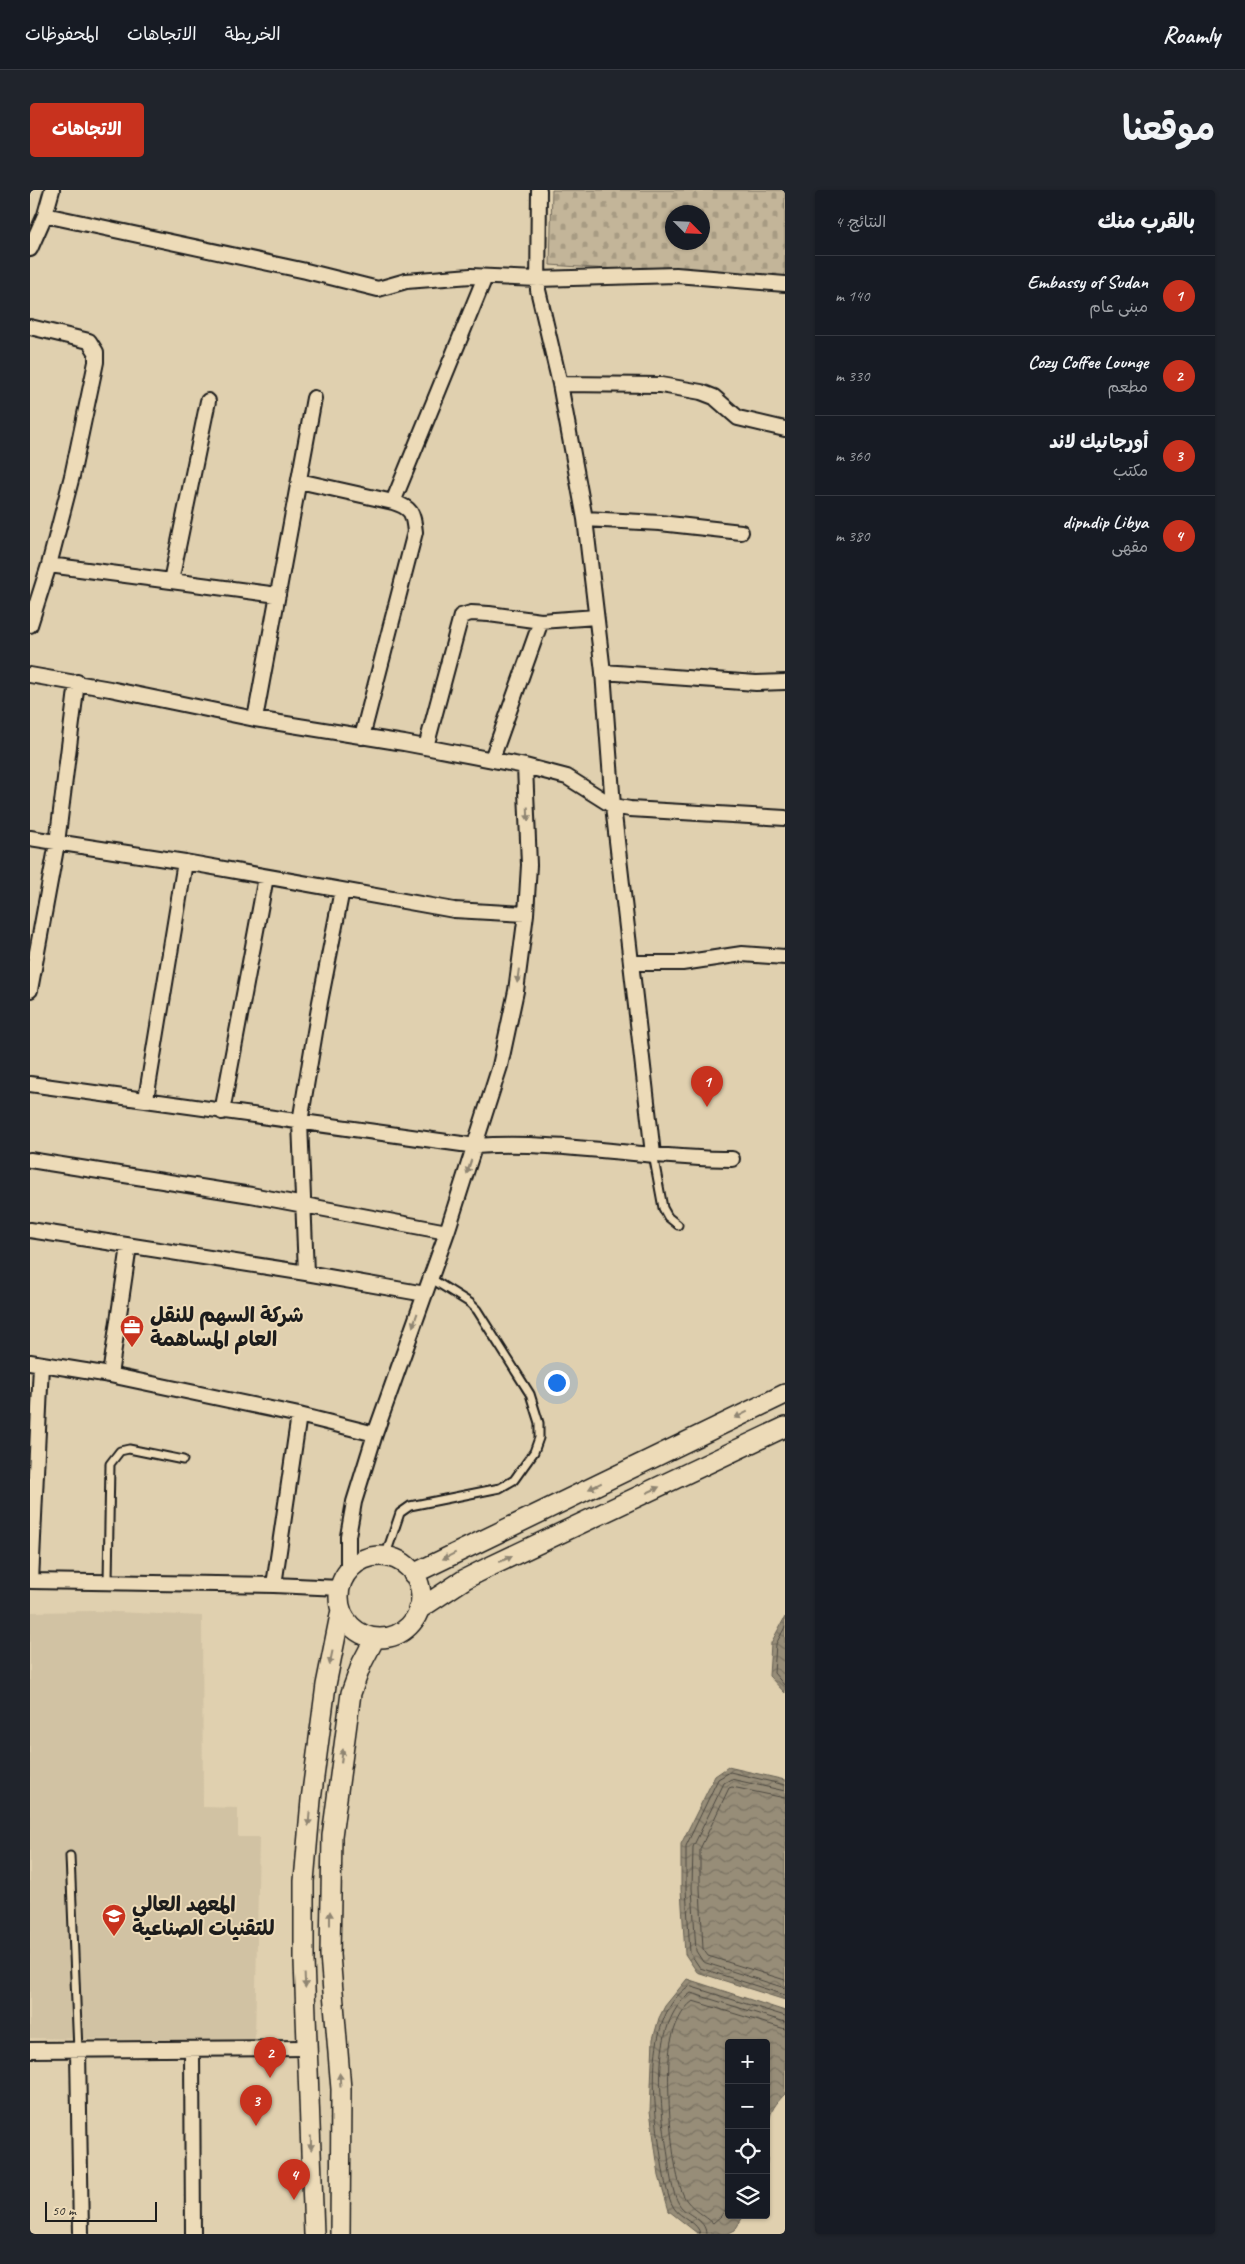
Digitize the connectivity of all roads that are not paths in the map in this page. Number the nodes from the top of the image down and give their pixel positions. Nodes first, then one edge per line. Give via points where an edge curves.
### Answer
1 (52, 190) edge
2 (539, 190) edge
3 (45, 215) junction
4 (30, 249) edge
5 (485, 277) junction
6 (538, 278) junction
7 (785, 284) edge
8 (30, 327) edge
9 (560, 384) junction
10 (314, 398) dead end
11 (208, 402) dead end
12 (785, 429) edge
13 (299, 481) junction
14 (393, 502) junction
15 (585, 519) junction
16 (742, 532) dead end
17 (49, 565) junction
18 (171, 581) junction
19 (278, 595) junction
20 (596, 616) junction
21 (541, 621) junction
22 (30, 625) edge
23 (603, 672) junction
24 (30, 675) edge
25 (77, 682) junction
26 (785, 682) edge
27 (255, 720) junction
28 (362, 737) junction
29 (426, 747) junction
30 (492, 759) junction
31 (525, 766) junction
32 (614, 806) junction
33 (785, 818) edge
34 (30, 838) edge
35 (57, 843) junction
36 (185, 862) junction
37 (266, 877) junction
38 (342, 890) junction
39 (526, 914) junction
40 (785, 957) edge
41 (632, 963) junction
42 (30, 990) edge
43 (30, 1084) edge
44 (146, 1099) junction
45 (222, 1112) junction
46 (300, 1122) junction
47 (476, 1146) junction
48 (653, 1154) junction
49 (30, 1160) edge
50 (732, 1160) dead end
51 (302, 1204) junction
52 (678, 1225) dead end
53 (30, 1230) edge
54 (447, 1232) junction
55 (129, 1246) junction
56 (306, 1273) junction
57 (430, 1278) junction
58 (424, 1294) junction
59 (36, 1364) edge
60 (110, 1375) junction
61 (785, 1394) edge
62 (299, 1415) junction
63 (785, 1426) edge
64 (375, 1434) junction
65 (183, 1460) dead end
66 (386, 1557) junction
67 (413, 1574) junction
68 (344, 1580) junction
69 (31, 1581) edge
70 (108, 1582) junction
71 (274, 1584) junction
72 (341, 1610) junction
73 (418, 1610) junction
74 (376, 1638) junction
75 (70, 1856) dead end
76 (308, 2048) junction
77 (30, 2050) edge
78 (192, 2050) junction
79 (78, 2051) junction
80 (81, 2234) edge
81 (193, 2234) edge
82 (314, 2234) edge
83 (340, 2234) edge

1 - 3 street
2 - 6 street
3 - 4 street
3 - 5 street via 306,271 378,290 406,281
5 - 6 street
5 - 14 street
6 - 7 street via 676,276
6 - 9 street
8 - 17 street via 84,339 96,352 72,476
9 - 12 street via 661,385 701,392 714,397 738,418
9 - 15 street
10 - 13 street
11 - 18 street
13 - 14 street
13 - 19 street
14 - 28 street via 411,512 415,532
15 - 16 street
15 - 20 street
17 - 18 street
17 - 22 street
18 - 19 street
19 - 27 street
20 - 21 street
20 - 23 street
21 - 29 street via 489,614 461,616
21 - 30 street
23 - 26 street via 756,683
23 - 32 street
24 - 25 street
25 - 27 street
25 - 35 street
27 - 28 street
28 - 29 street
29 - 30 street
30 - 31 street
31 - 32 street via 566,777
31 -> 39 street via 529,865
32 - 33 street
32 - 41 street
34 - 35 street
35 - 36 street
35 - 42 street
36 - 37 street
36 - 44 street
37 - 38 street
37 - 45 street
38 - 39 street via 454,910
38 - 46 street
39 -> 47 street via 516,991 500,1066
40 - 41 street via 742,954 682,963
41 - 48 street
43 - 44 street
44 - 45 street
45 - 46 street
46 - 47 street
46 - 51 street
47 - 48 street via 514,1144
47 -> 54 street
48 - 50 street
48 - 52 lane via 664,1208 668,1217
49 - 51 street
51 - 54 street
51 - 56 street
53 - 55 street
54 - 57 street
55 - 56 street
55 - 60 street
56 - 58 street
57 - 58 street
57 - 66 lane via 477,1310 530,1394 539,1423 539,1438 534,1452 514,1480 500,1488 410,1506 400,1513
58 -> 64 street
59 - 60 street
59 - 69 street
60 - 62 street
61 -> 67 street
62 - 64 street
62 - 71 street
73 -> 63 street via 489,1567
64 - 68 street via 350,1519
65 - 70 lane via 128,1448 120,1451 110,1464
66 - 67 street via 406,1565
66 - 68 street via 371,1557 358,1562
67 - 73 street via 420,1591
68 - 71 street
68 - 72 street
69 - 70 street
70 - 71 street
72 - 74 street via 350,1626
72 -> 76 street via 326,1685 307,1841 304,1929
73 - 74 street via 414,1620 402,1631 386,1638
83 -> 74 street via 340,2089 330,1945 332,1836 351,1693 362,1662
75 - 79 lane
76 - 78 street
76 -> 82 street
77 - 79 street
78 - 79 street
78 - 81 street
79 - 80 street

